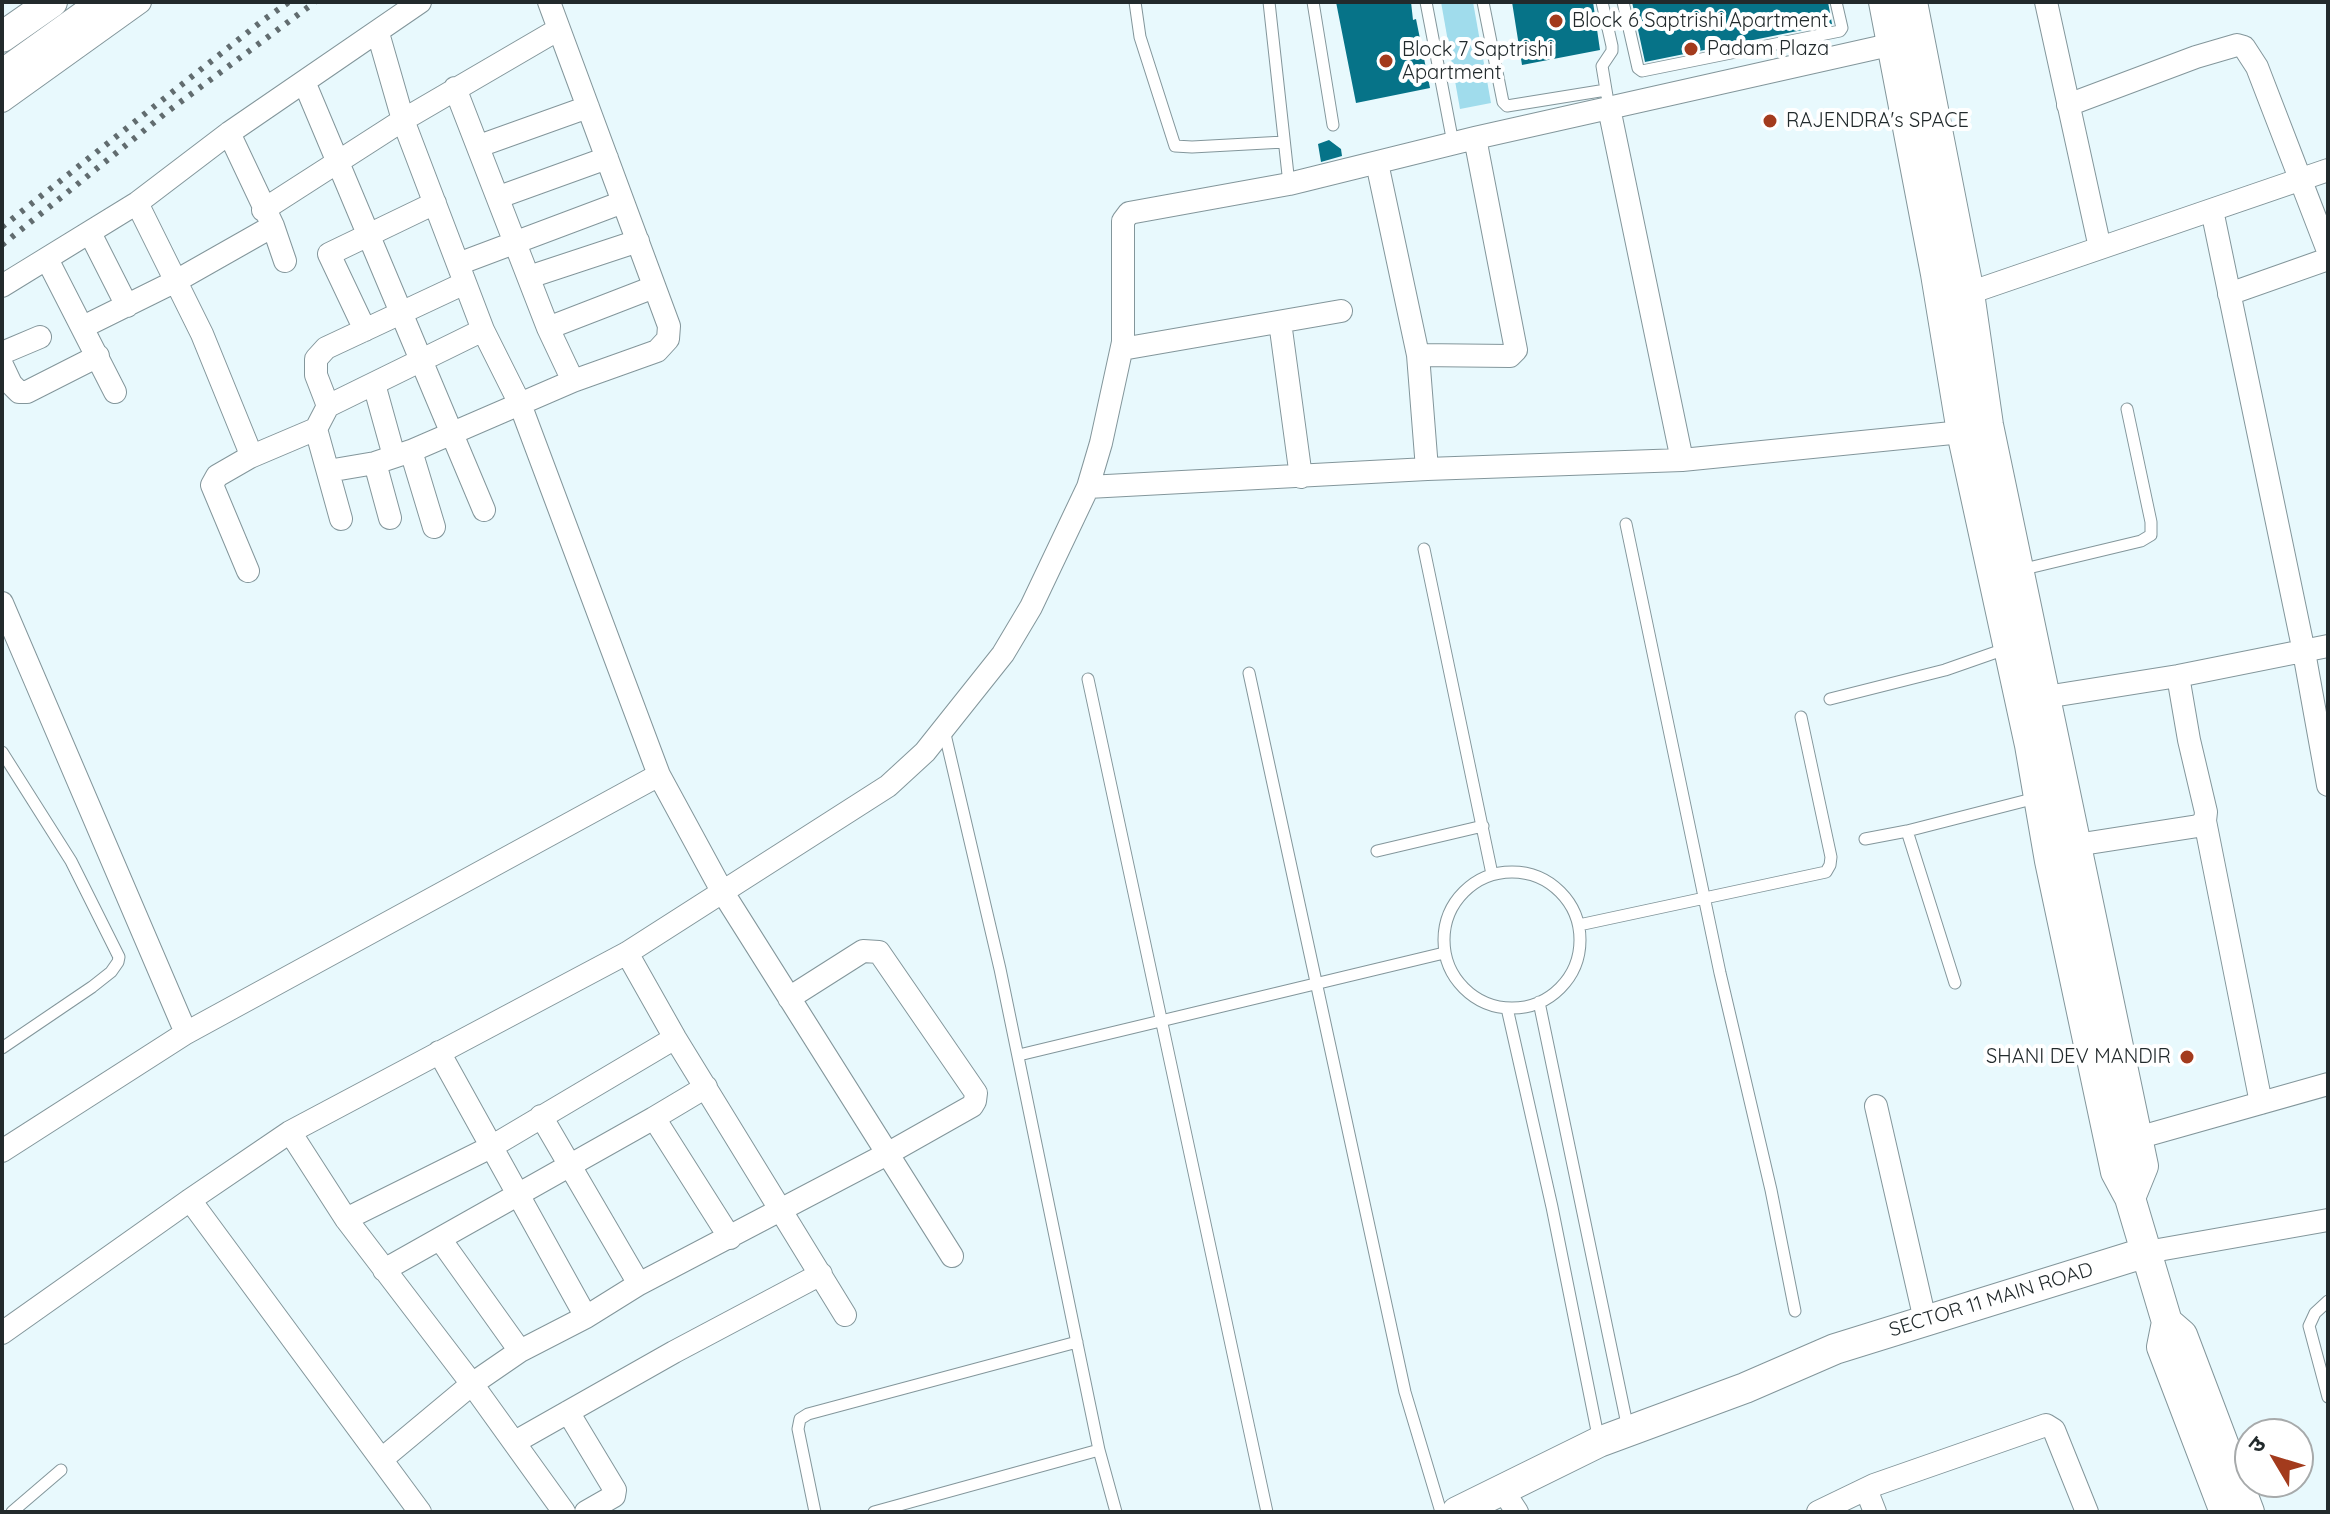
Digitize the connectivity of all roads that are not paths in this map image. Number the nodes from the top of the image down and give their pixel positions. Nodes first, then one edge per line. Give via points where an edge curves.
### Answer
1 (52, 2) edge
2 (104, 2) edge
3 (140, 2) edge
4 (420, 2) edge
5 (549, 2) edge
6 (1135, 2) edge
7 (1269, 2) edge
8 (1313, 2) edge
9 (1426, 2) edge
10 (1483, 2) edge
11 (1602, 2) edge
12 (1623, 2) edge
13 (1836, 2) edge
14 (1884, 2) edge
15 (1912, 2) edge
16 (2046, 2) edge
17 (559, 29) junction
18 (378, 33) junction
19 (2, 37) edge
20 (1905, 41) junction
21 (2, 75) edge
22 (305, 84) junction
23 (455, 88) junction
24 (1607, 99) junction
25 (2, 101) edge
26 (2068, 105) junction
27 (588, 107) junction
28 (403, 120) junction
29 (1333, 125) dead end
30 (229, 133) junction
31 (1475, 138) junction
32 (1284, 142) junction
33 (1453, 143) junction
34 (479, 146) junction
35 (607, 158) junction
36 (338, 162) junction
37 (1377, 163) junction
38 (2328, 170) edge
39 (2302, 179) junction
40 (1289, 184) junction
41 (499, 197) junction
42 (623, 202) junction
43 (137, 203) junction
44 (435, 203) junction
45 (2212, 210) junction
46 (268, 218) junction
47 (90, 233) junction
48 (369, 235) junction
49 (638, 241) junction
50 (516, 242) junction
51 (2100, 248) junction
52 (2328, 251) edge
53 (47, 259) junction
54 (2328, 259) edge
55 (285, 261) dead end
56 (462, 273) junction
57 (529, 277) junction
58 (176, 281) junction
59 (2, 286) edge
60 (654, 287) junction
61 (1969, 293) junction
62 (2229, 294) junction
63 (127, 306) junction
64 (1341, 311) dead end
65 (402, 313) junction
66 (1280, 322) junction
67 (83, 327) junction
68 (548, 328) junction
69 (365, 330) junction
70 (483, 330) junction
71 (40, 337) dead end
72 (1122, 349) junction
73 (2, 353) edge
74 (1418, 355) junction
75 (98, 356) junction
76 (421, 361) junction
77 (2, 365) edge
78 (573, 381) junction
79 (374, 384) junction
80 (115, 392) dead end
81 (520, 404) junction
82 (328, 406) junction
83 (2127, 409) dead end
84 (1975, 428) junction
85 (316, 429) junction
86 (452, 433) junction
87 (250, 457) junction
88 (393, 457) junction
89 (1682, 460) junction
90 (1427, 469) junction
91 (328, 471) junction
92 (1301, 477) junction
93 (1088, 487) junction
94 (484, 510) dead end
95 (390, 518) dead end
96 (341, 519) dead end
97 (1626, 524) dead end
98 (434, 527) dead end
99 (1424, 549) dead end
100 (2020, 570) junction
101 (248, 571) dead end
102 (2, 603) edge
103 (2328, 646) edge
104 (2008, 648) junction
105 (2304, 652) junction
106 (1249, 673) dead end
107 (2178, 676) junction
108 (1088, 679) dead end
109 (1830, 699) dead end
110 (2032, 699) junction
111 (1801, 717) dead end
112 (944, 729) junction
113 (2, 752) edge
114 (2327, 773) edge
115 (659, 775) junction
116 (2038, 798) junction
117 (2205, 821) junction
118 (1483, 826) junction
119 (1907, 831) junction
120 (1865, 839) dead end
121 (2076, 845) junction
122 (1377, 851) dead end
123 (1492, 874) junction
124 (722, 891) junction
125 (1705, 899) junction
126 (1579, 925) junction
127 (627, 953) junction
128 (1444, 953) junction
129 (1955, 983) dead end
130 (1316, 984) junction
131 (789, 998) junction
132 (1539, 1002) junction
133 (1507, 1008) junction
134 (1163, 1019) junction
135 (186, 1033) junction
136 (675, 1038) junction
137 (2, 1048) edge
138 (439, 1052) junction
139 (1019, 1055) junction
140 (2328, 1084) edge
141 (706, 1087) junction
142 (2261, 1103) junction
143 (1876, 1106) dead end
144 (541, 1116) junction
145 (654, 1118) junction
146 (290, 1132) junction
147 (2137, 1138) junction
148 (4, 1145) edge
149 (491, 1147) junction
150 (887, 1154) junction
151 (569, 1167) junction
152 (517, 1196) junction
153 (2130, 1198) junction
154 (190, 1200) junction
155 (783, 1210) junction
156 (346, 1219) junction
157 (2328, 1220) edge
158 (730, 1238) junction
159 (440, 1239) junction
160 (2147, 1252) junction
161 (952, 1256) dead end
162 (384, 1270) junction
163 (821, 1274) junction
164 (639, 1284) junction
165 (2328, 1301) edge
166 (1795, 1311) dead end
167 (845, 1315) dead end
168 (586, 1317) junction
169 (1925, 1320) junction
170 (2167, 1322) junction
171 (2, 1333) edge
172 (1077, 1342) junction
173 (520, 1351) junction
174 (472, 1384) junction
175 (2328, 1397) edge
176 (568, 1412) junction
177 (1629, 1431) junction
178 (515, 1442) junction
179 (1599, 1442) junction
180 (1099, 1450) junction
181 (382, 1459) junction
182 (61, 1470) dead end
183 (1866, 1489) junction
184 (1510, 1500) edge
185 (12, 1512) edge
186 (420, 1512) edge
187 (564, 1512) edge
188 (586, 1512) edge
189 (815, 1512) edge
190 (874, 1512) edge
191 (1116, 1512) edge
192 (1267, 1512) edge
193 (1441, 1512) edge
194 (1457, 1512) edge
195 (1818, 1512) edge
196 (1875, 1512) edge
197 (2087, 1512) edge
198 (2225, 1512) edge
199 (2249, 1512) edge

1 - 19 street
2 - 21 street
3 - 25 street
4 - 18 street
5 - 17 street
6 - 32 lane via 1140,37 1175,146
7 - 32 lane
8 - 29 lane
9 - 33 lane
10 - 24 lane via 1507,106
11 - 24 lane via 1612,51 1602,66
12 - 13 lane via 1642,71 1840,31
14 - 20 street
15 - 20 street
16 - 26 street
17 - 23 street
17 - 27 street
18 - 22 street
18 - 28 street
20 - 24 street
20 - 61 street
20 - 84 street via 1936,274
22 - 30 street
22 - 36 street
23 - 28 street
23 - 34 street
24 - 31 street
24 - 89 street
26 - 39 street via 2196,57 2244,47
26 - 51 street
27 - 34 street
27 - 35 street
28 - 36 street
28 - 44 street
30 - 43 street
30 - 46 street
31 - 33 street
31 - 74 street via 1516,350 1510,356
32 - 40 lane
33 - 37 street
34 - 41 street
35 - 41 street
35 - 42 street
36 - 46 street
36 - 48 street
37 - 40 street
37 - 74 street
38 - 39 street
39 - 45 street
39 - 52 street
40 - 72 street via 1129,213 1123,221
41 - 50 street
42 - 49 street
42 - 50 street
43 - 47 street
43 - 58 street
44 - 48 street
44 - 56 street
45 - 51 street
45 - 62 street
46 - 55 street
46 - 58 street
47 - 53 street
47 - 63 street
48 - 65 street
48 - 69 street via 329,254
49 - 57 street
49 - 60 street
50 - 56 street
50 - 57 street
51 - 61 street
53 - 59 street
53 - 67 street
54 - 62 street
56 - 65 street
56 - 70 street
57 - 68 street
58 - 63 street
58 - 87 street
60 - 68 street
60 - 78 street via 669,326 668,339 657,351
61 - 84 street
62 - 105 street
63 - 67 street
64 - 66 street
65 - 69 street
65 - 76 street
66 - 72 street
66 - 92 street
67 - 75 street
68 - 78 street
69 - 82 street via 326,348 316,359
70 - 76 street
70 - 81 street
71 - 73 street
72 - 93 street
74 - 90 street
75 - 77 street via 27,392 11,384
75 - 80 street
76 - 79 street
76 - 86 street
78 - 81 street
79 - 82 street
79 - 88 street
81 - 86 street
81 - 115 street
82 - 85 street
83 - 100 lane via 2151,535
84 - 89 street
84 - 100 street
84 - 104 street
85 - 87 street
85 - 91 street
86 - 88 street
86 - 94 street
87 - 101 street via 217,476 212,485
88 - 91 street
88 - 95 street
88 - 98 street
89 - 90 street
90 - 92 street
91 - 96 street
92 - 93 street
93 - 112 street via 1031,607
97 - 125 lane
99 - 118 lane
100 - 110 street
102 - 135 street
103 - 105 street
104 - 109 lane
104 - 110 street
105 - 107 street
105 - 114 street
106 - 130 lane
107 - 110 street
107 - 117 street
108 - 134 lane
110 - 116 street
110 - 121 street
111 - 125 lane via 1830,865 1811,877
112 - 124 street via 888,786
112 - 139 lane
113 - 137 lane via 71,861 119,957 111,972 92,987
115 - 124 street
115 - 135 street
116 - 119 lane
116 - 153 street via 2116,1172
117 - 121 street
117 - 142 street
118 - 122 lane
118 - 123 lane
119 - 120 lane
119 - 129 lane
121 - 147 street
123 - 126 lane via 1511,871 1547,880 1562,892
123 - 128 lane via 1474,882 1454,904 1443,933
124 - 127 street
124 - 131 street
125 - 126 lane
125 - 166 lane
126 - 132 lane via 1572,970
127 - 136 street
127 - 138 street
128 - 130 lane
128 - 133 lane via 1466,992
130 - 134 lane
130 - 193 lane via 1405,1392
131 - 150 street
131 - 150 street via 863,951 879,952 976,1093 972,1106
132 - 133 lane
132 - 177 lane
133 - 179 lane
134 - 139 lane
134 - 192 lane
135 - 148 street
136 - 141 street
136 - 144 street
138 - 146 street
138 - 149 street
139 - 172 lane
140 - 142 street
141 - 145 street
141 - 155 street
142 - 147 street
143 - 169 street
144 - 149 street
144 - 151 street
145 - 151 street
145 - 158 street
146 - 154 street
146 - 156 street
147 - 153 street via 2143,1166
149 - 152 street
149 - 156 street
150 - 155 street
150 - 161 street
151 - 152 street
151 - 164 street
152 - 159 street
152 - 168 street
153 - 160 street
154 - 171 street
154 - 181 street
155 - 158 street
155 - 163 street
156 - 162 street
157 - 160 street
158 - 164 street
159 - 162 street
159 - 173 street
160 - 169 street, SECTOR 11 MAIN ROAD
160 - 170 street
162 - 174 street
163 - 167 street
163 - 176 street
164 - 168 street
165 - 175 lane via 2309,1326
168 - 173 street
169 - 177 street, SECTOR 11 MAIN ROAD via 1835,1349
170 - 198 street via 2162,1347
170 - 199 street via 2182,1335
172 - 180 lane
172 - 189 lane via 800,1419
173 - 174 street
174 - 178 street
174 - 181 street
176 - 178 street
176 - 188 street via 615,1490 614,1496
177 - 179 street, SECTOR 11 MAIN ROAD
178 - 187 street
179 - 184 street, SECTOR 11 MAIN ROAD
180 - 190 lane
180 - 191 lane
181 - 186 street
182 - 185 lane
183 - 195 street
183 - 196 street
183 - 197 street via 2046,1425 2054,1430
184 - 194 street, SECTOR 11 MAIN ROAD

